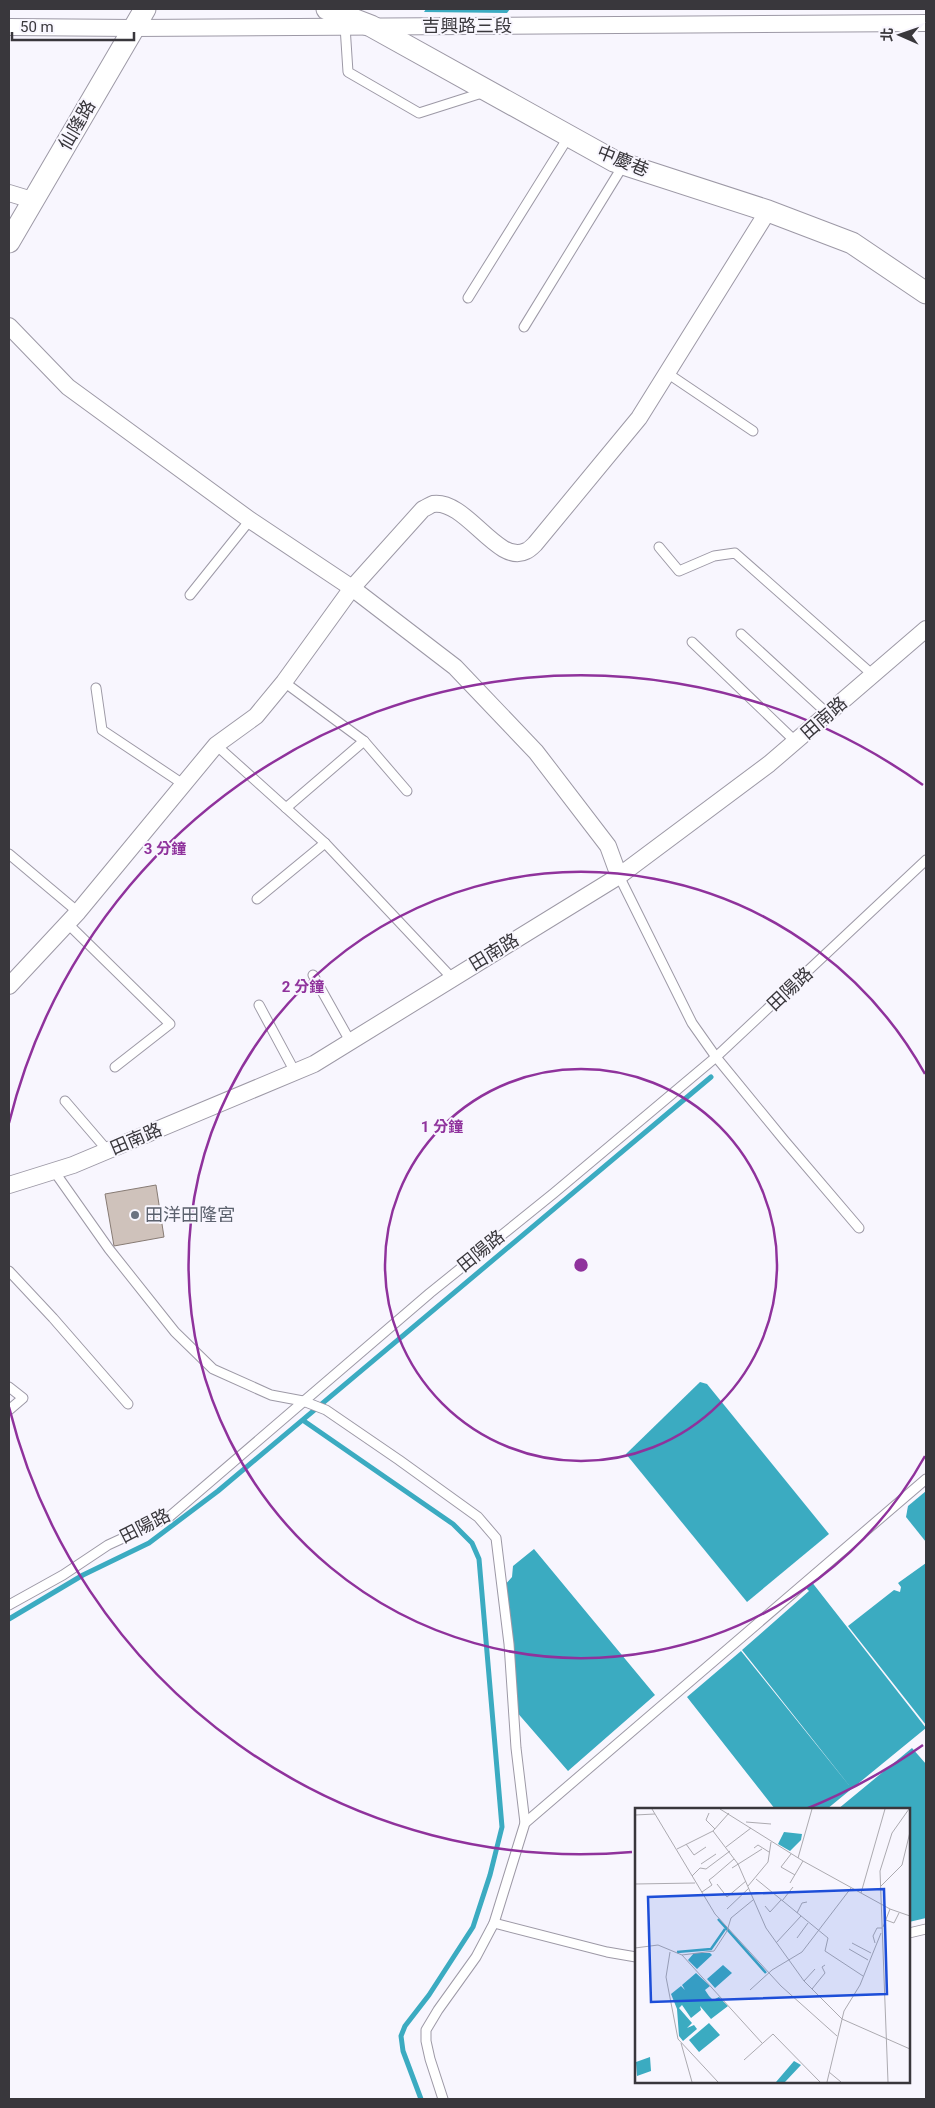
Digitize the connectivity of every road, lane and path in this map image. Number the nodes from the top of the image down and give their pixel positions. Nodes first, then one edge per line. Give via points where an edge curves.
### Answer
1 (145, 9) edge
2 (326, 9) edge
3 (926, 23) edge
4 (345, 26) junction
5 (371, 26) junction
6 (9, 27) edge
7 (134, 28) junction
8 (488, 91) junction
9 (569, 136) junction
10 (624, 164) junction
11 (9, 192) edge
12 (32, 200) junction
13 (768, 210) junction
14 (9, 242) edge
15 (926, 294) edge
16 (468, 298) dead end
17 (9, 326) edge
18 (524, 327) dead end
19 (667, 373) junction
20 (753, 431) dead end
21 (250, 520) junction
22 (660, 547) dead end
23 (352, 588) junction
24 (190, 596) dead end
25 (926, 629) edge
26 (740, 634) dead end
27 (692, 642) dead end
28 (873, 675) junction
29 (284, 682) junction
30 (96, 688) dead end
31 (828, 714) junction
32 (364, 741) junction
33 (796, 742) junction
34 (216, 745) junction
35 (184, 784) junction
36 (407, 791) dead end
37 (286, 808) junction
38 (325, 843) junction
39 (9, 854) edge
40 (926, 860) edge
41 (619, 876) junction
42 (257, 899) dead end
43 (72, 917) junction
44 (313, 975) dead end
45 (452, 978) junction
46 (9, 986) edge
47 (259, 1005) dead end
48 (350, 1041) junction
49 (716, 1057) junction
50 (115, 1067) dead end
51 (295, 1072) junction
52 (65, 1101) dead end
53 (108, 1151) junction
54 (54, 1171) junction
55 (9, 1185) edge
56 (859, 1228) dead end
57 (9, 1271) edge
58 (9, 1387) edge
59 (307, 1403) junction
60 (128, 1404) dead end
61 (9, 1410) edge
62 (926, 1480) edge
63 (9, 1605) edge
64 (525, 1823) junction
65 (494, 1923) junction
66 (926, 1929) edge
67 (910, 1933) edge
68 (635, 1957) edge
69 (443, 2099) edge

1 - 7 street, 仙隆路
2 - 5 street, 中慶巷
3 - 5 street, 吉興路三段
4 - 5 street, 吉興路三段
4 - 7 street, 吉興路三段
4 - 8 lane via 348,72 419,113
5 - 8 street, 中慶巷
6 - 7 street, 吉興路三段
7 - 12 street, 仙隆路
8 - 9 street, 中慶巷
9 - 10 street, 中慶巷
9 - 16 lane
10 - 13 street, 中慶巷
10 - 18 lane
11 - 12 street
12 - 14 street, 仙隆路
13 - 15 street, 中慶巷 via 852,243
13 - 19 street
17 - 21 street via 68,387
19 - 20 lane
19 - 23 street via 639,418 525,552 514,553 501,547 456,510 433,504 423,509
21 - 23 street
21 - 24 lane
22 - 28 lane via 679,571 714,556 735,553
23 - 29 street
23 - 41 street via 455,667 536,752 608,846
25 - 28 street, 田南路
26 - 31 lane
27 - 33 lane
28 - 31 street, 田南路
29 - 32 lane
29 - 34 street via 256,716
30 - 35 lane via 102,730
31 - 33 street, 田南路
32 - 36 lane
32 - 37 lane
33 - 41 street, 田南路
34 - 35 street
34 - 37 lane
35 - 43 street
37 - 38 lane
38 - 42 lane
38 - 45 lane
39 - 43 lane
40 - 49 lane, 田陽路
41 - 45 street, 田南路
41 - 49 lane via 692,1023
43 - 46 street
43 - 50 lane via 170,1024
44 - 48 lane
45 - 48 street, 田南路
47 - 51 lane
48 - 51 street, 田南路
49 - 56 lane
49 - 59 lane, 田陽路 via 430,1293
51 - 53 street, 田南路
52 - 53 lane
53 - 54 street, 田南路
54 - 55 street, 田南路
54 - 59 lane via 109,1249 175,1332 213,1369 271,1395
57 - 60 lane
58 - 61 lane via 23,1398
59 - 63 lane, 田陽路 via 168,1517 108,1545 63,1576
59 - 64 lane via 326,1410 478,1517 496,1538
62 - 64 lane
64 - 65 lane
65 - 68 lane
65 - 69 lane via 476,1957 426,2030 430,2059
66 - 67 lane

